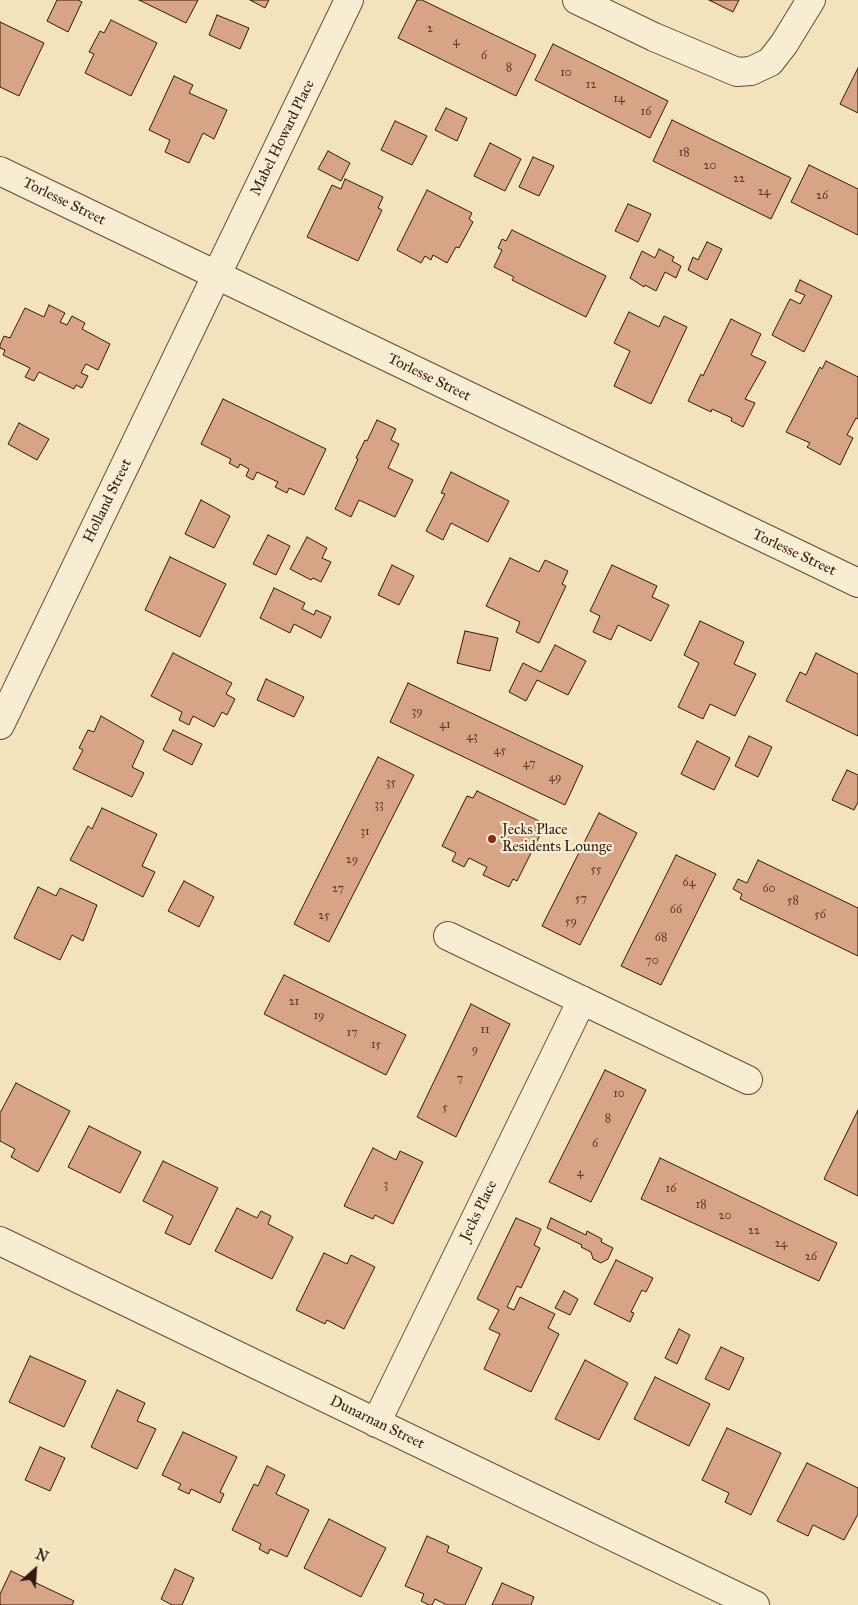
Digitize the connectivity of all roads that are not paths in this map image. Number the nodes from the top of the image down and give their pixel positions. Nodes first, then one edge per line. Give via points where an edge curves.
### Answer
1 (349, 0) edge
2 (577, 0) edge
3 (811, 0) edge
4 (0, 171) edge
5 (217, 276) junction
6 (858, 583) edge
7 (0, 725) edge
8 (448, 936) dead end
9 (582, 1000) junction
10 (748, 1080) dead end
11 (0, 1242) edge
12 (376, 1422) junction
13 (755, 1605) edge

1 - 5 street, Mabel Howard Place
2 - 3 street via 737,72 751,71 770,62
4 - 5 street, Torlesse Street
5 - 6 street, Torlesse Street
5 - 7 street, Holland Street
8 - 9 street
9 - 10 street
9 - 12 street, Jecks Place
11 - 12 street, Dunarnan Street
12 - 13 street, Dunarnan Street

